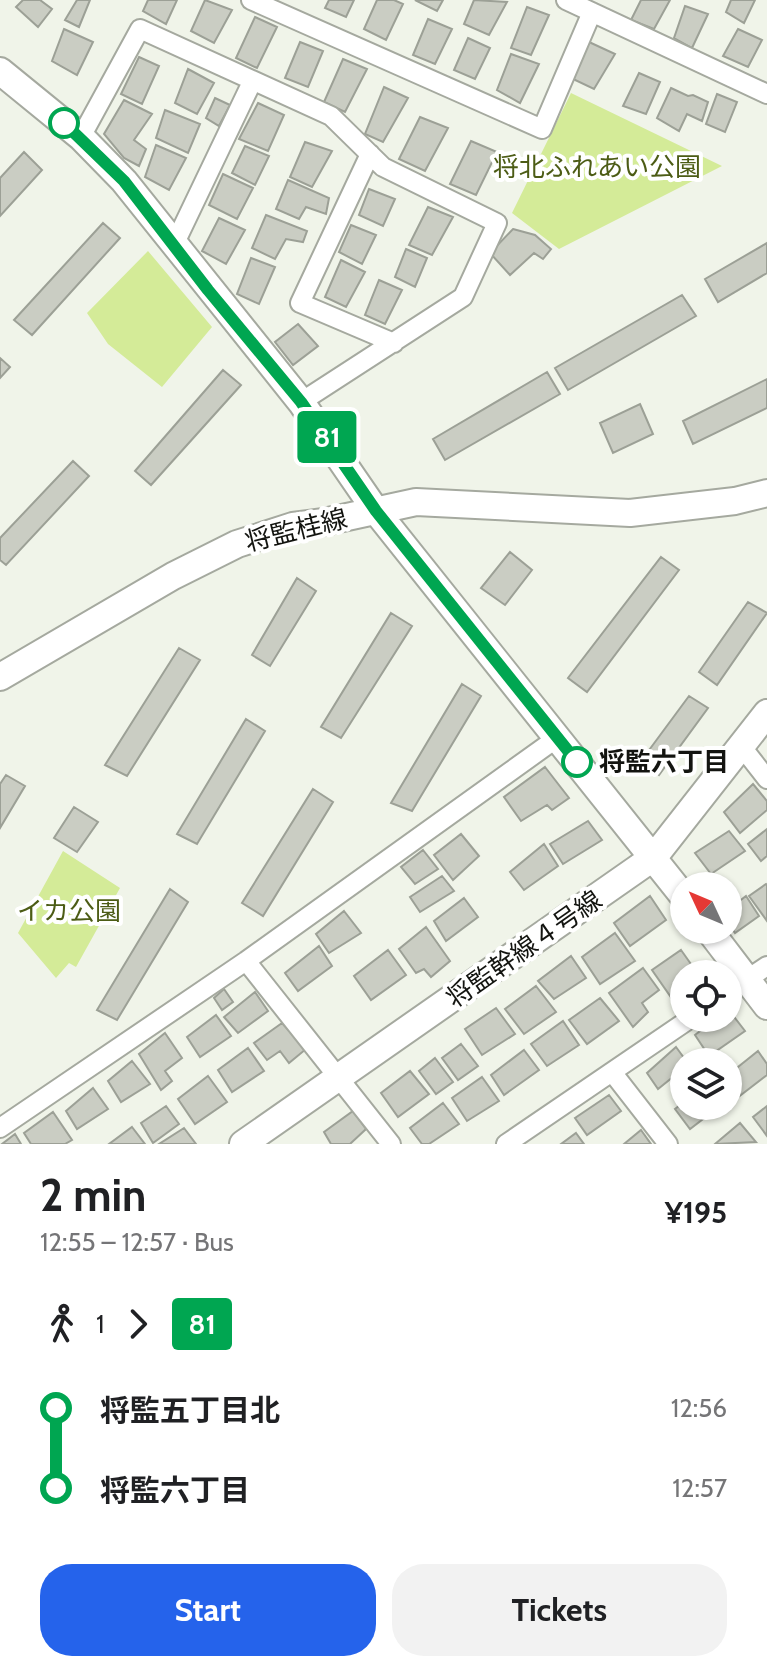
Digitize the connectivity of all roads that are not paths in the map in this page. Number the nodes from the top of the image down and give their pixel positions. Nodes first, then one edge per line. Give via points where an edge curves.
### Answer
1 (251, 0) edge
2 (566, 0) edge
3 (592, 12) junction
4 (0, 71) edge
5 (252, 82) junction
6 (767, 94) edge
7 (81, 137) junction
8 (370, 154) junction
9 (174, 245) junction
10 (394, 343) junction
11 (301, 402) junction
12 (767, 493) edge
13 (376, 511) junction
14 (0, 677) edge
15 (767, 713) edge
16 (557, 738) junction
17 (742, 747) junction
18 (767, 779) edge
19 (654, 857) junction
20 (670, 878) edge
21 (720, 944) edge
22 (246, 961) junction
23 (747, 979) edge
24 (767, 1006) edge
25 (671, 1032) edge
26 (612, 1072) junction
27 (337, 1079) junction
28 (0, 1128) edge
29 (243, 1144) edge
30 (391, 1144) edge
31 (506, 1144) edge
32 (668, 1144) edge

1 - 3 street via 542,129
2 - 3 street
3 - 6 street
4 - 7 street
5 - 7 street via 140,29
5 - 8 street via 331,116
5 - 9 street
7 - 9 street
8 - 10 street via 300,303
8 - 10 street via 383,167 497,223 463,297
9 - 11 street
10 - 11 street
11 - 13 street
12 - 13 street, 将監桂線 via 630,513 416,502
13 - 14 street, 将監桂線 via 293,526 237,544
13 - 16 street
15 - 17 street, 将監幹線４号線
16 - 19 street
16 - 22 street
17 - 18 street
17 - 19 street, 将監幹線４号線
19 - 20 street
19 - 27 street, 将監幹線４号線
21 - 23 street
22 - 27 street
22 - 28 street
23 - 24 street
25 - 26 street
26 - 31 street
26 - 32 street
27 - 29 street, 将監幹線４号線
27 - 30 street

